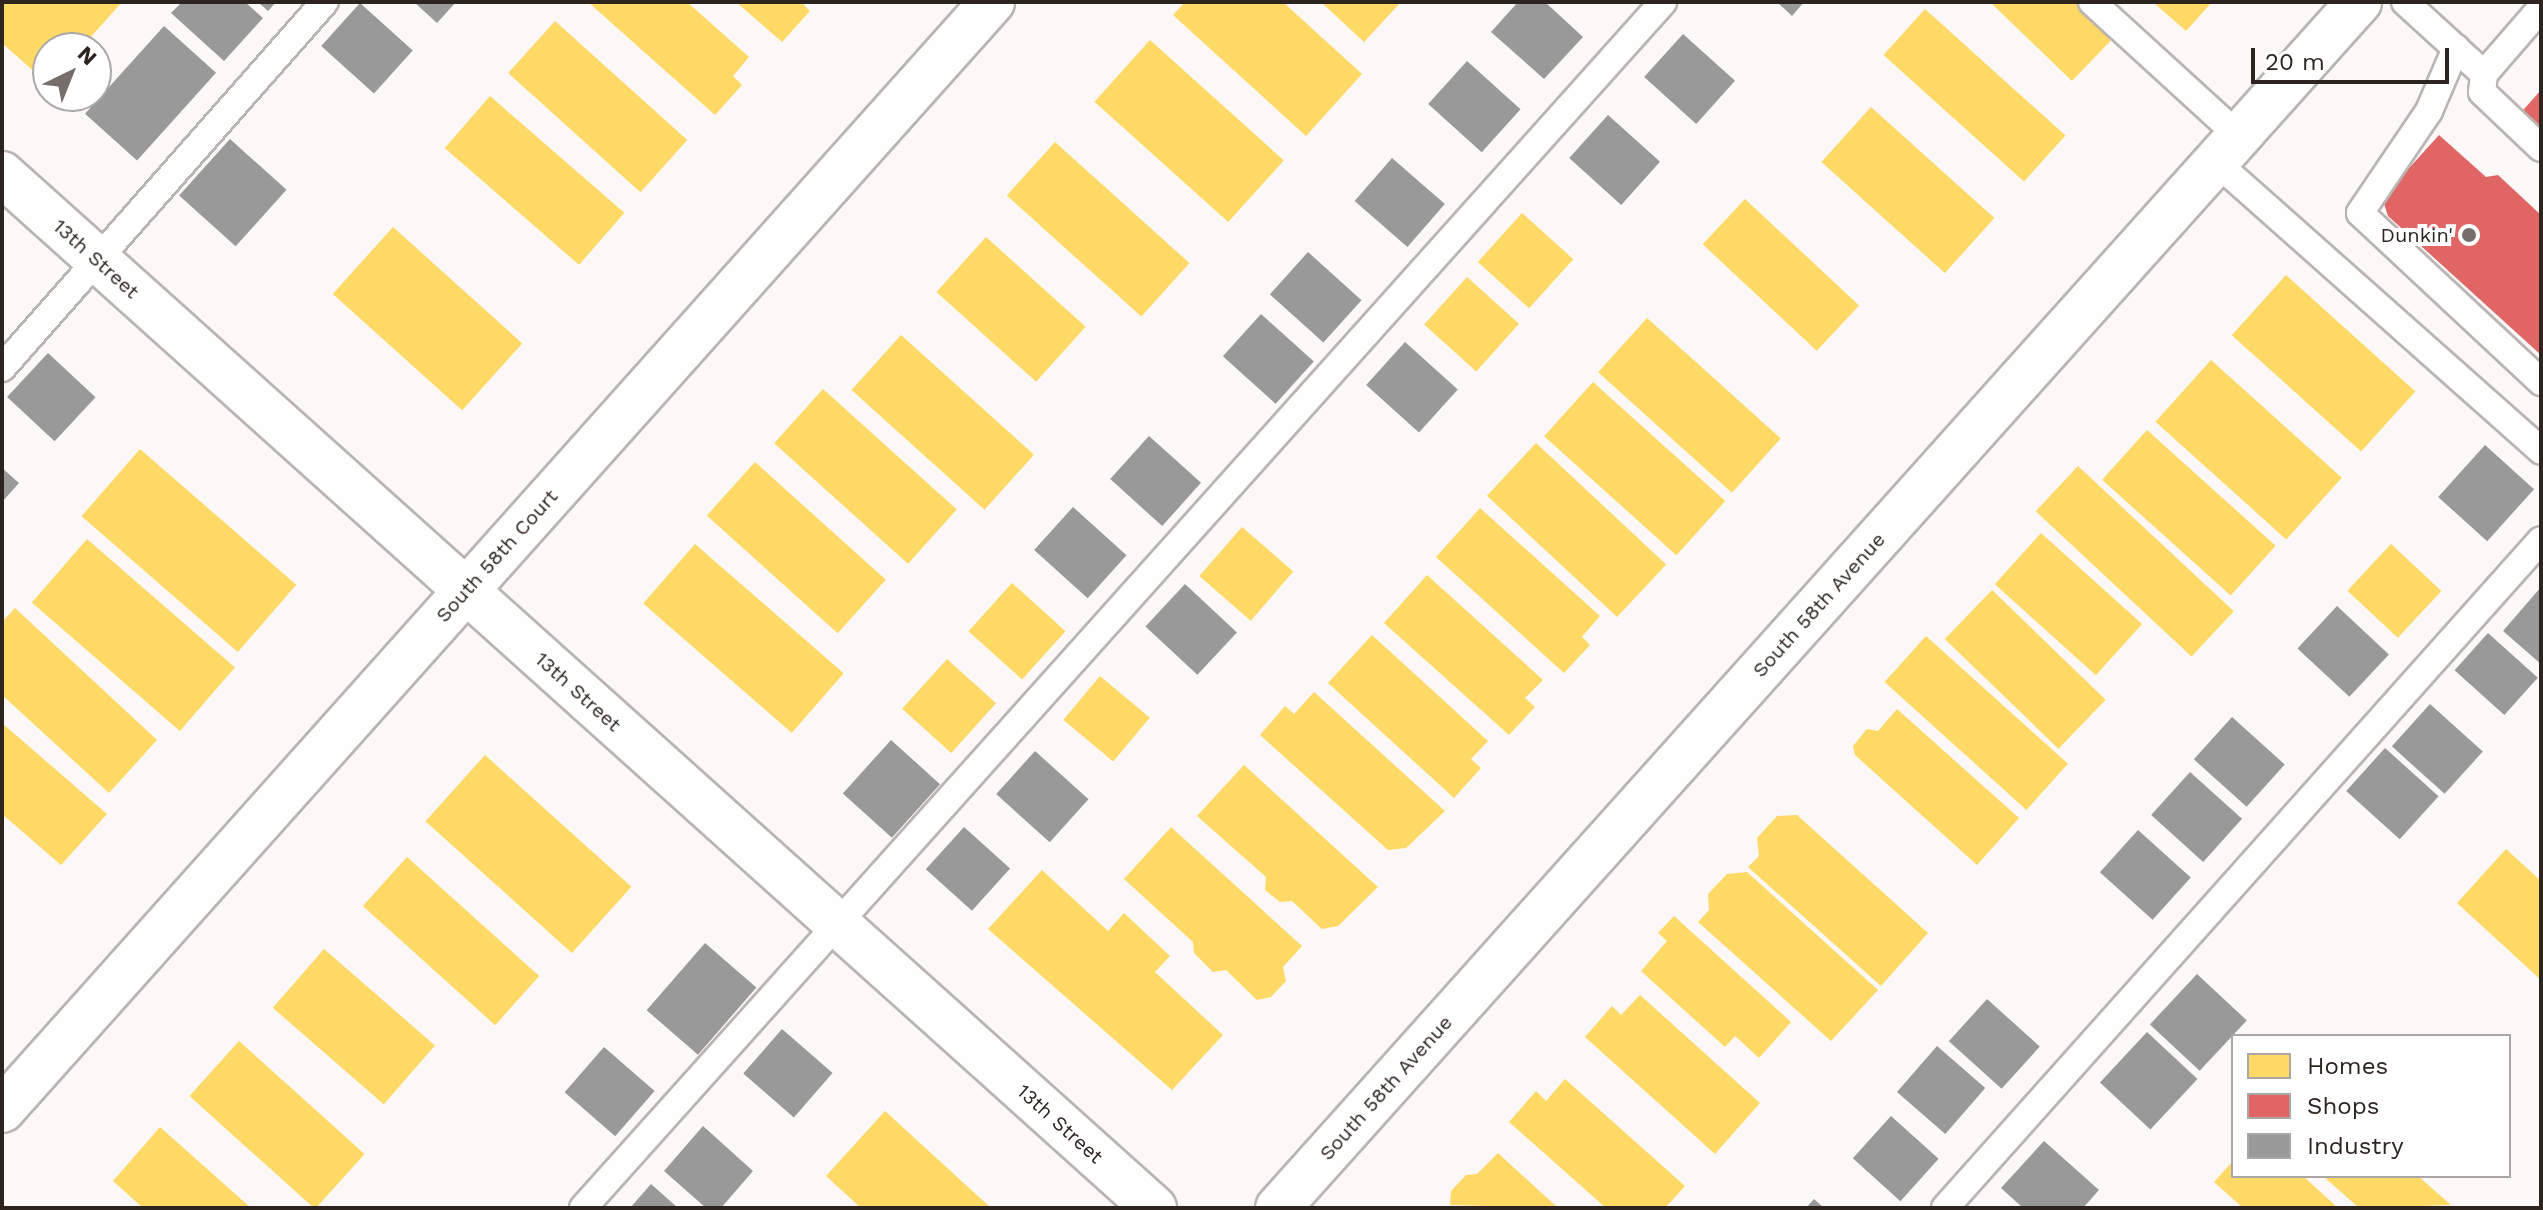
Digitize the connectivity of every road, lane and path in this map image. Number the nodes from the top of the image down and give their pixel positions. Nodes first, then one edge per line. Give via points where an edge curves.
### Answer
1 (325, 2) edge
2 (992, 2) edge
3 (1663, 2) edge
4 (2092, 2) edge
5 (2359, 2) edge
6 (2405, 2) edge
7 (2541, 8) edge
8 (2456, 48) junction
9 (2484, 74) junction
10 (2541, 148) edge
11 (2227, 149) junction
12 (2, 174) edge
13 (98, 260) junction
14 (2, 368) edge
15 (2541, 382) edge
16 (2541, 451) edge
17 (2541, 540) edge
18 (466, 590) junction
19 (834, 922) junction
20 (2, 1110) edge
21 (583, 1208) edge
22 (1154, 1208) edge
23 (1278, 1208) edge
24 (1945, 1208) edge

1 - 13 lane
2 - 18 street, South 58th Court
3 - 19 lane
4 - 11 lane
5 - 11 street, South 58th Avenue
6 - 8 lane
7 - 9 lane
8 - 9 lane
8 - 15 lane via 2429,111 2360,213
9 - 10 lane via 2482,92
11 - 16 lane
11 - 23 street, South 58th Avenue
12 - 13 street, 13th Street
13 - 14 lane
13 - 18 street, 13th Street
17 - 24 lane
18 - 19 street, 13th Street
18 - 20 street, South 58th Court
19 - 21 lane
19 - 22 street, 13th Street

